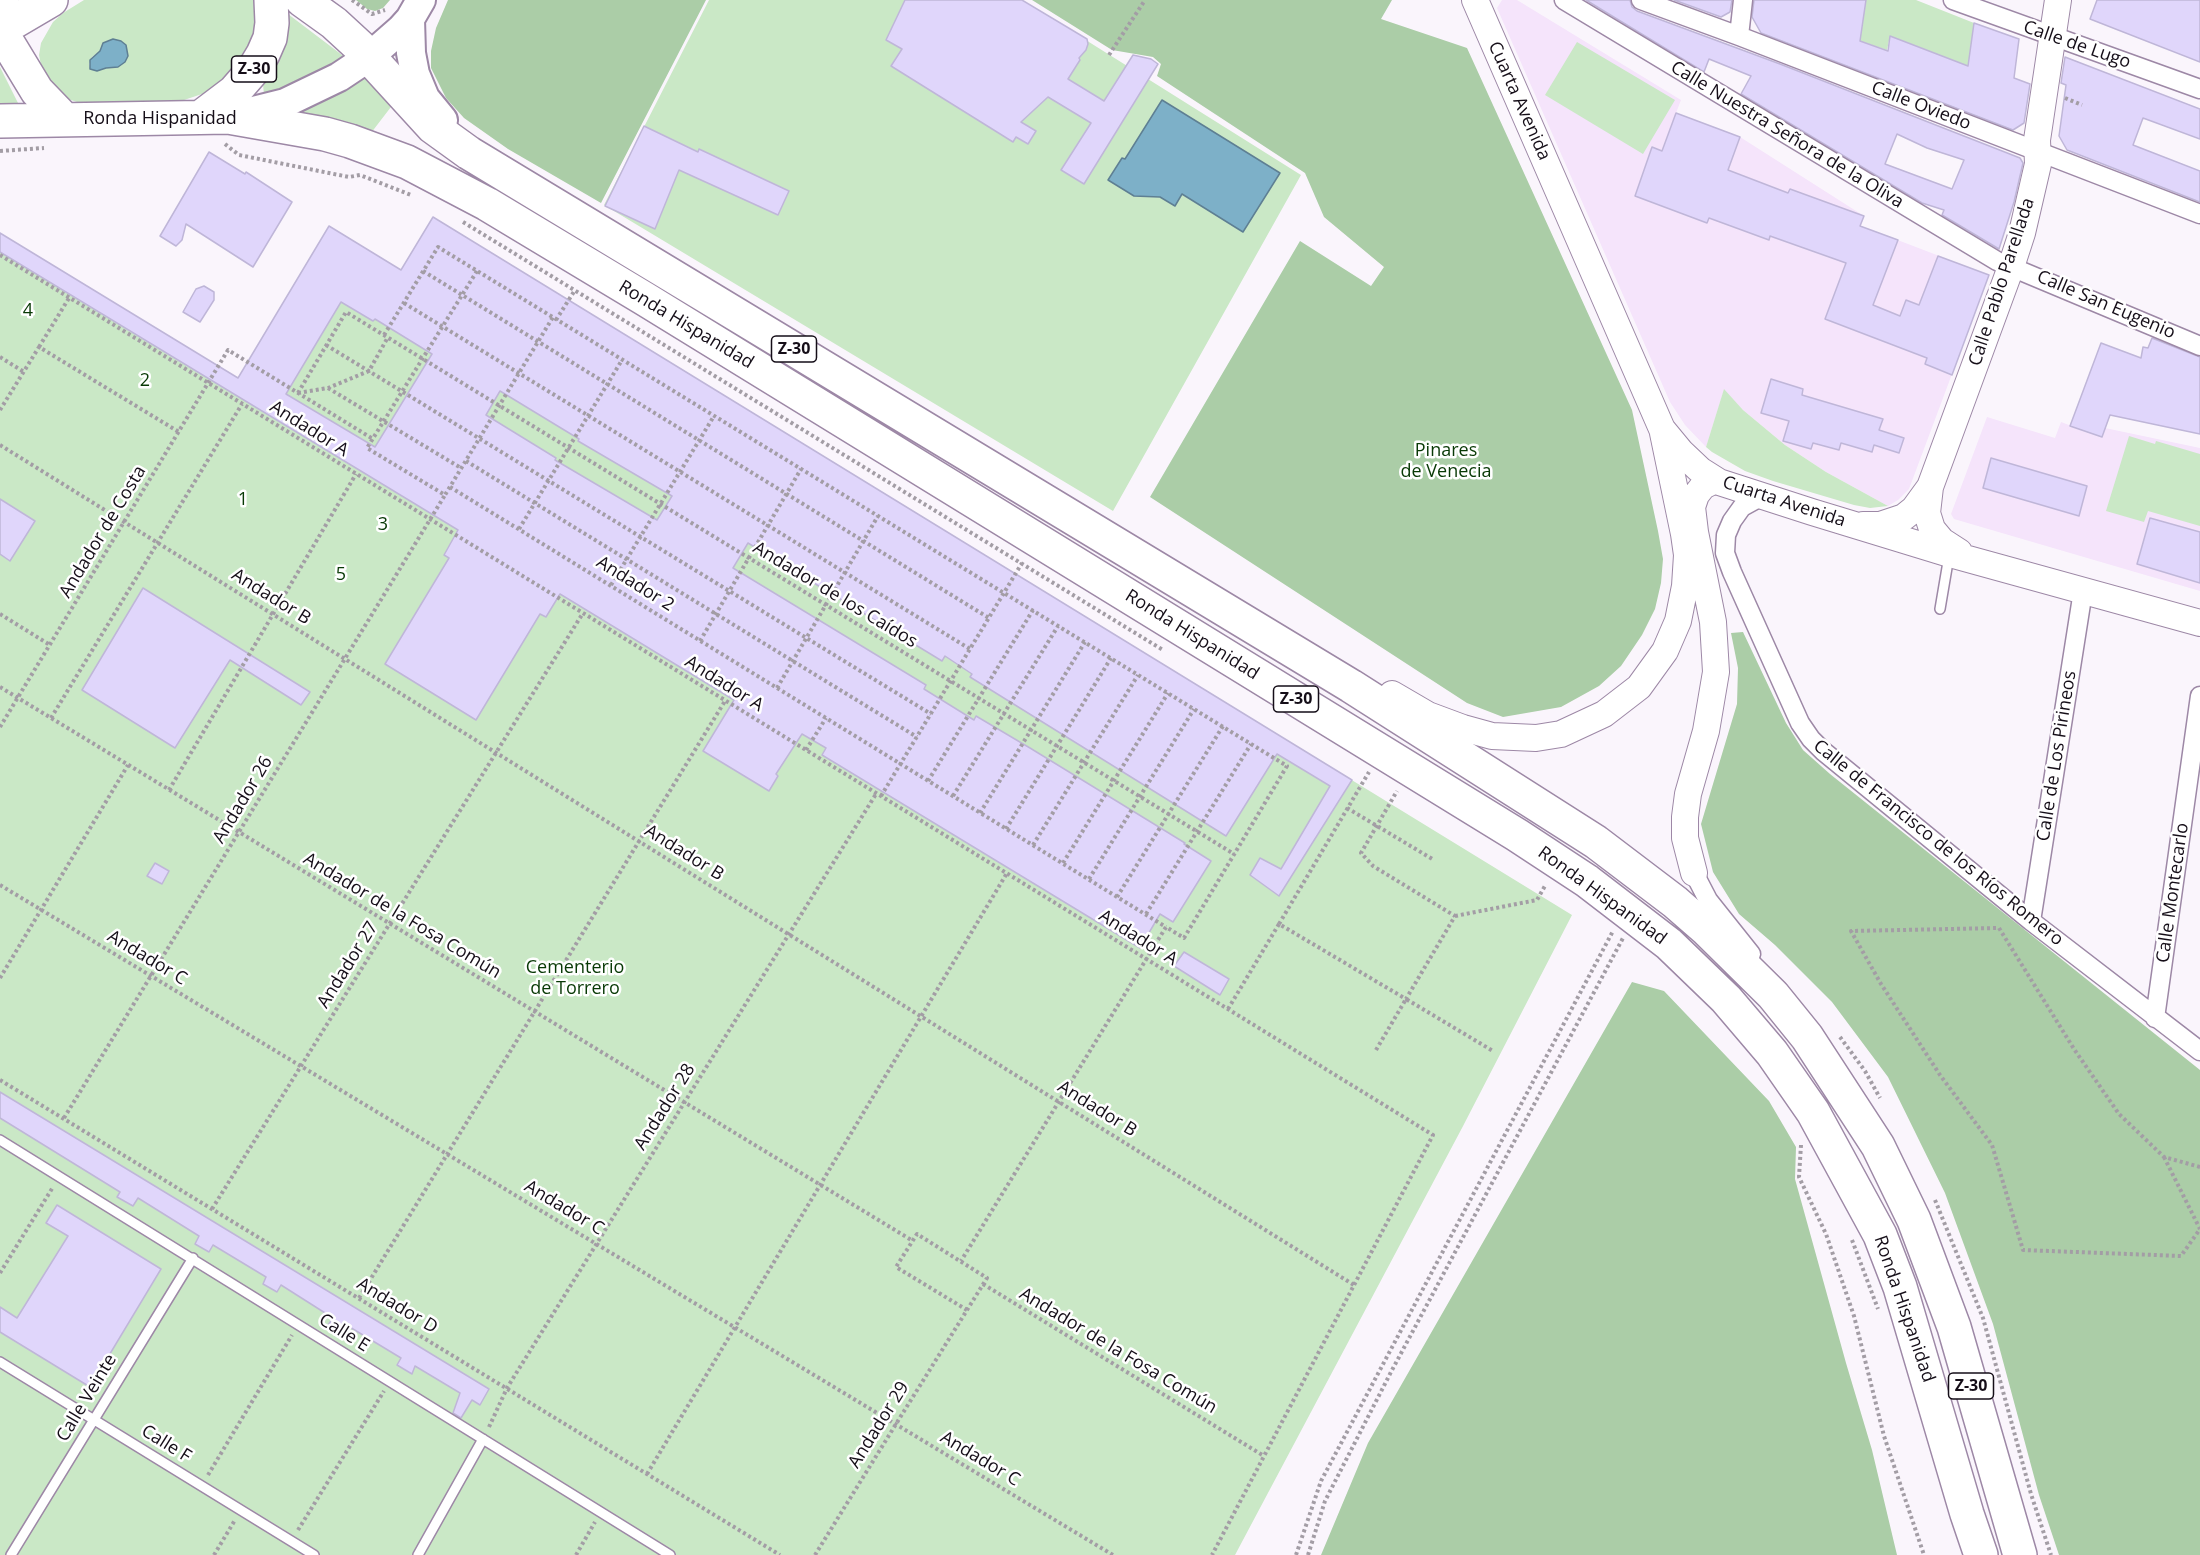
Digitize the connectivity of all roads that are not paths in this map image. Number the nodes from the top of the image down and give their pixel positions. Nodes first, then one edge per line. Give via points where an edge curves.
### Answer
1 (4, 0) edge
2 (51, 0) edge
3 (271, 0) edge
4 (302, 0) edge
5 (1475, 0) edge
6 (1564, 0) edge
7 (1641, 0) edge
8 (1743, 0) edge
9 (1953, 0) edge
10 (2058, 0) edge
11 (415, 10) edge
12 (0, 30) edge
13 (1739, 36) junction
14 (2052, 36) junction
15 (369, 57) junction
16 (2200, 89) edge
17 (64, 119) junction
18 (0, 121) edge
19 (217, 126) junction
20 (2038, 152) junction
21 (469, 153) junction
22 (2200, 214) edge
23 (2012, 267) junction
24 (2200, 346) edge
25 (1662, 429) junction
26 (1719, 482) junction
27 (1930, 487) junction
28 (1762, 496) junction
29 (1851, 524) junction
30 (1950, 554) junction
31 (1975, 560) junction
32 (2083, 591) junction
33 (1940, 609) dead end
34 (2200, 623) edge
35 (1351, 686) junction
36 (2200, 696) edge
37 (1694, 873) joint
38 (2031, 921) junction
39 (1773, 995) junction
40 (2155, 1018) junction
41 (2200, 1051) edge
42 (0, 1140) edge
43 (193, 1258) junction
44 (0, 1362) edge
45 (93, 1419) junction
46 (483, 1439) junction
47 (11, 1555) edge
48 (314, 1555) edge
49 (418, 1555) edge
50 (670, 1555) edge
51 (1981, 1555) edge
52 (2020, 1555) edge

1 - 12 main road
2 - 12 highway
3 - 19 highway, Z-30 via 270,38 244,82 223,102
4 - 15 highway, Ronda Hispanidad / Z-30 via 334,23
5 - 25 street, Cuarta Avenida
6 - 23 street, Calle Nuestra Señora de la Oliva
7 - 13 street, Calle Oviedo
8 - 13 street
9 - 14 street, Calle de Lugo
10 - 14 street, Calle Pablo Parellada
11 - 15 main road
11 - 21 main road via 412,61 421,90
12 - 17 highway, Ronda Hispanidad via 37,91
13 - 20 street, Calle Oviedo
14 - 16 street, Calle de Lugo
14 - 20 street, Calle Pablo Parellada
15 - 19 main road via 309,93
15 - 21 highway, Ronda Hispanidad / Z-30 via 433,127
17 - 18 highway, Ronda Hispanidad / Z-30
17 - 19 highway, Ronda Hispanidad / Z-30
19 - 51 highway, Ronda Hispanidad / Z-30 via 325,134 350,141 396,158 487,204 582,278 1029,552 1549,879 1587,881 1669,944 1726,999 1772,1053 1813,1112 1880,1234 1917,1340
20 - 22 street, Calle Oviedo
20 - 23 street, Calle Pablo Parellada via 2036,179
21 - 35 highway, Ronda Hispanidad / Z-30
23 - 24 street, Calle San Eugenio
23 - 27 street, Calle Pablo Parellada
25 - 26 street, Cuarta Avenida via 1691,462
25 - 35 street via 1684,534 1685,586 1678,621 1665,651 1648,677 1626,698 1604,714 1561,734 1512,738 1443,721 1382,690
26 - 28 street, Cuarta Avenida
26 - 37 street via 1703,486 1692,507 1713,622 1716,672 1685,817 1685,838
27 - 29 street, Calle Pablo Parellada via 1914,509 1893,522
27 - 31 street, Calle Pablo Parellada via 1927,513 1936,536
28 - 29 street, Cuarta Avenida
28 - 38 street, Calle de Francisco de los Ríos Romero via 1742,507 1732,521 1725,552 1804,730 1823,751
29 - 30 street, Cuarta Avenida
30 - 31 street, Cuarta Avenida
30 - 33 lane
31 - 32 street, Cuarta Avenida
32 - 34 street, Cuarta Avenida
32 - 38 street, Calle de Los Pirineos
35 - 39 highway, Ronda Hispanidad / Z-30 via 1623,862 1706,929
36 - 40 street, Calle Montecarlo
37 - 39 street via 1713,907 1759,965
38 - 40 street, Calle de Francisco de los Ríos Romero
39 - 52 highway, Ronda Hispanidad / Z-30 via 1807,1037 1878,1146 1914,1220 1954,1327
40 - 41 street, Calle de Francisco de los Ríos Romero
42 - 43 lane, Calle E
43 - 45 lane, Calle Veinte
43 - 46 lane, Calle E
44 - 45 lane, Calle F
45 - 47 lane, Calle Veinte
45 - 48 lane, Calle F
46 - 49 lane
46 - 50 lane, Calle E

